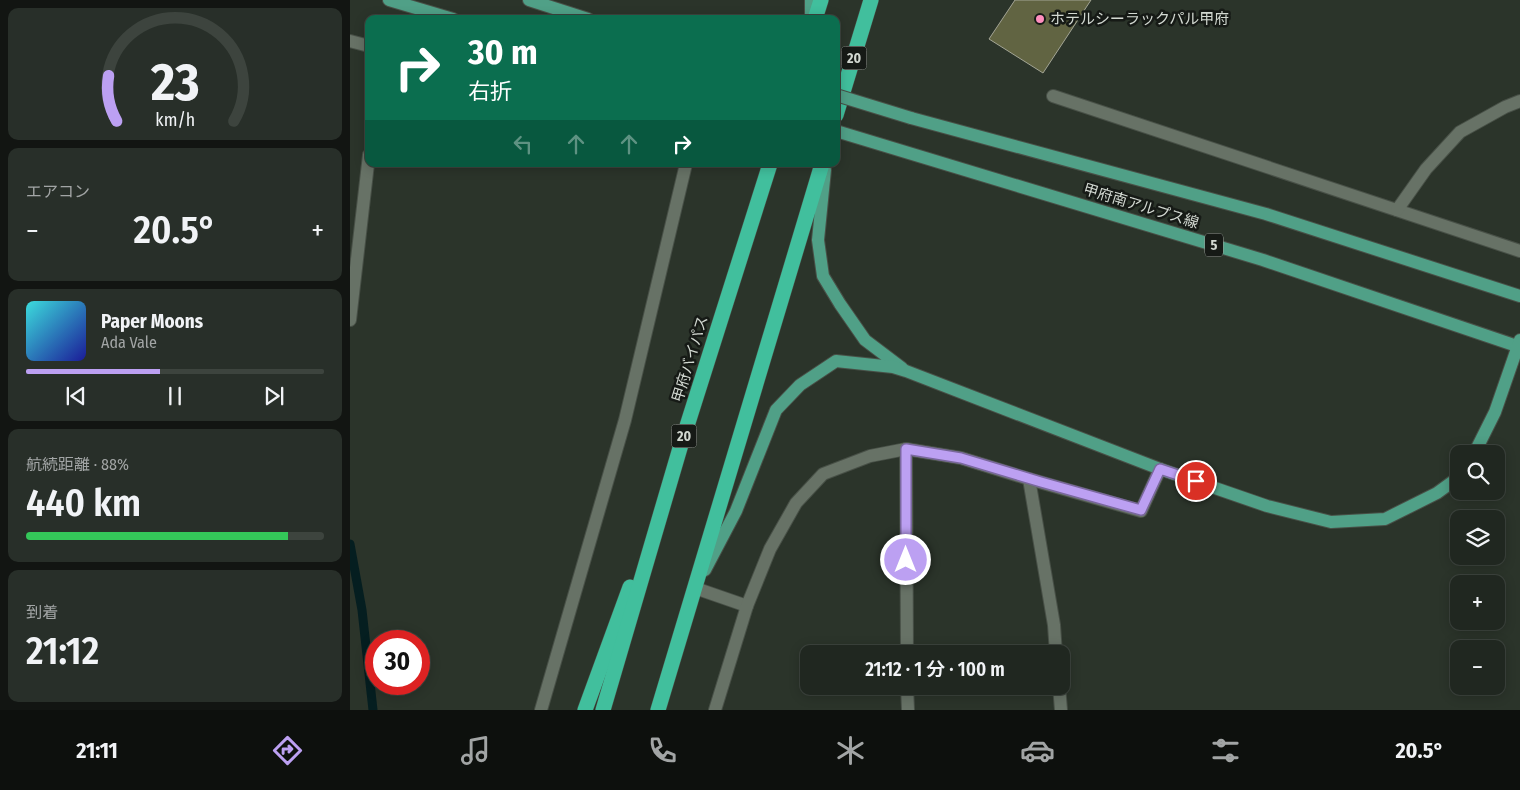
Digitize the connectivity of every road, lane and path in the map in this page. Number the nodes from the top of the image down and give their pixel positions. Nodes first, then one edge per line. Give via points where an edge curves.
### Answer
1 (389, 0) edge
2 (529, 0) edge
3 (811, 0) edge
4 (821, 0) edge
5 (871, 0) edge
6 (440, 15) edge
7 (576, 15) edge
8 (811, 15) edge
9 (816, 15) edge
10 (350, 41) edge
11 (365, 45) edge
12 (840, 96) edge
13 (1053, 96) dead end
14 (1520, 101) edge
15 (840, 102) edge
16 (840, 132) edge
17 (368, 167) edge
18 (685, 167) edge
19 (769, 167) edge
20 (822, 167) edge
21 (823, 167) edge
22 (1397, 210) junction
23 (1520, 252) edge
24 (1520, 296) edge
25 (350, 320) edge
26 (1519, 344) edge
27 (906, 371) junction
28 (1478, 445) edge
29 (680, 448) junction
30 (906, 449) junction
31 (1160, 469) junction
32 (1028, 479) junction
33 (1450, 484) edge
34 (695, 588) junction
35 (747, 606) junction
36 (907, 645) edge
37 (1055, 645) edge
38 (907, 695) edge
39 (1060, 695) edge
40 (541, 710) edge
41 (585, 710) edge
42 (603, 710) edge
43 (658, 710) edge
44 (715, 710) edge
45 (908, 710) edge
46 (1061, 710) edge

1 - 6 main road
2 - 7 main road
3 - 8 main road
4 - 9 highway
5 - 15 highway, 20
10 - 11 street
12 - 24 main road, 甲府南アルプス線, bridge via 1266,214
13 - 22 street
14 - 22 street via 1460,132 1426,168
16 - 26 main road, 甲府南アルプス線 / 5 via 1263,260
17 - 25 street
18 - 40 street via 625,420
19 - 29 highway, 甲府バイパス / 20
20 - 34 highway
21 - 27 main road via 818,240 823,276 865,340
22 - 23 street
26 - 28 main road via 1495,412
27 - 31 main road
27 - 34 main road via 836,361 800,385 776,410 736,512
29 - 41 highway
29 - 42 highway, 甲府バイパス / 20
30 - 32 street via 961,458
30 - 35 street via 870,456 823,474 796,503 770,549
30 - 36 street
31 - 32 street via 1141,510
31 - 33 main road via 1267,506 1331,522 1385,519
32 - 37 street
34 - 35 street
34 - 43 highway
35 - 44 street
38 - 45 street
39 - 46 street

